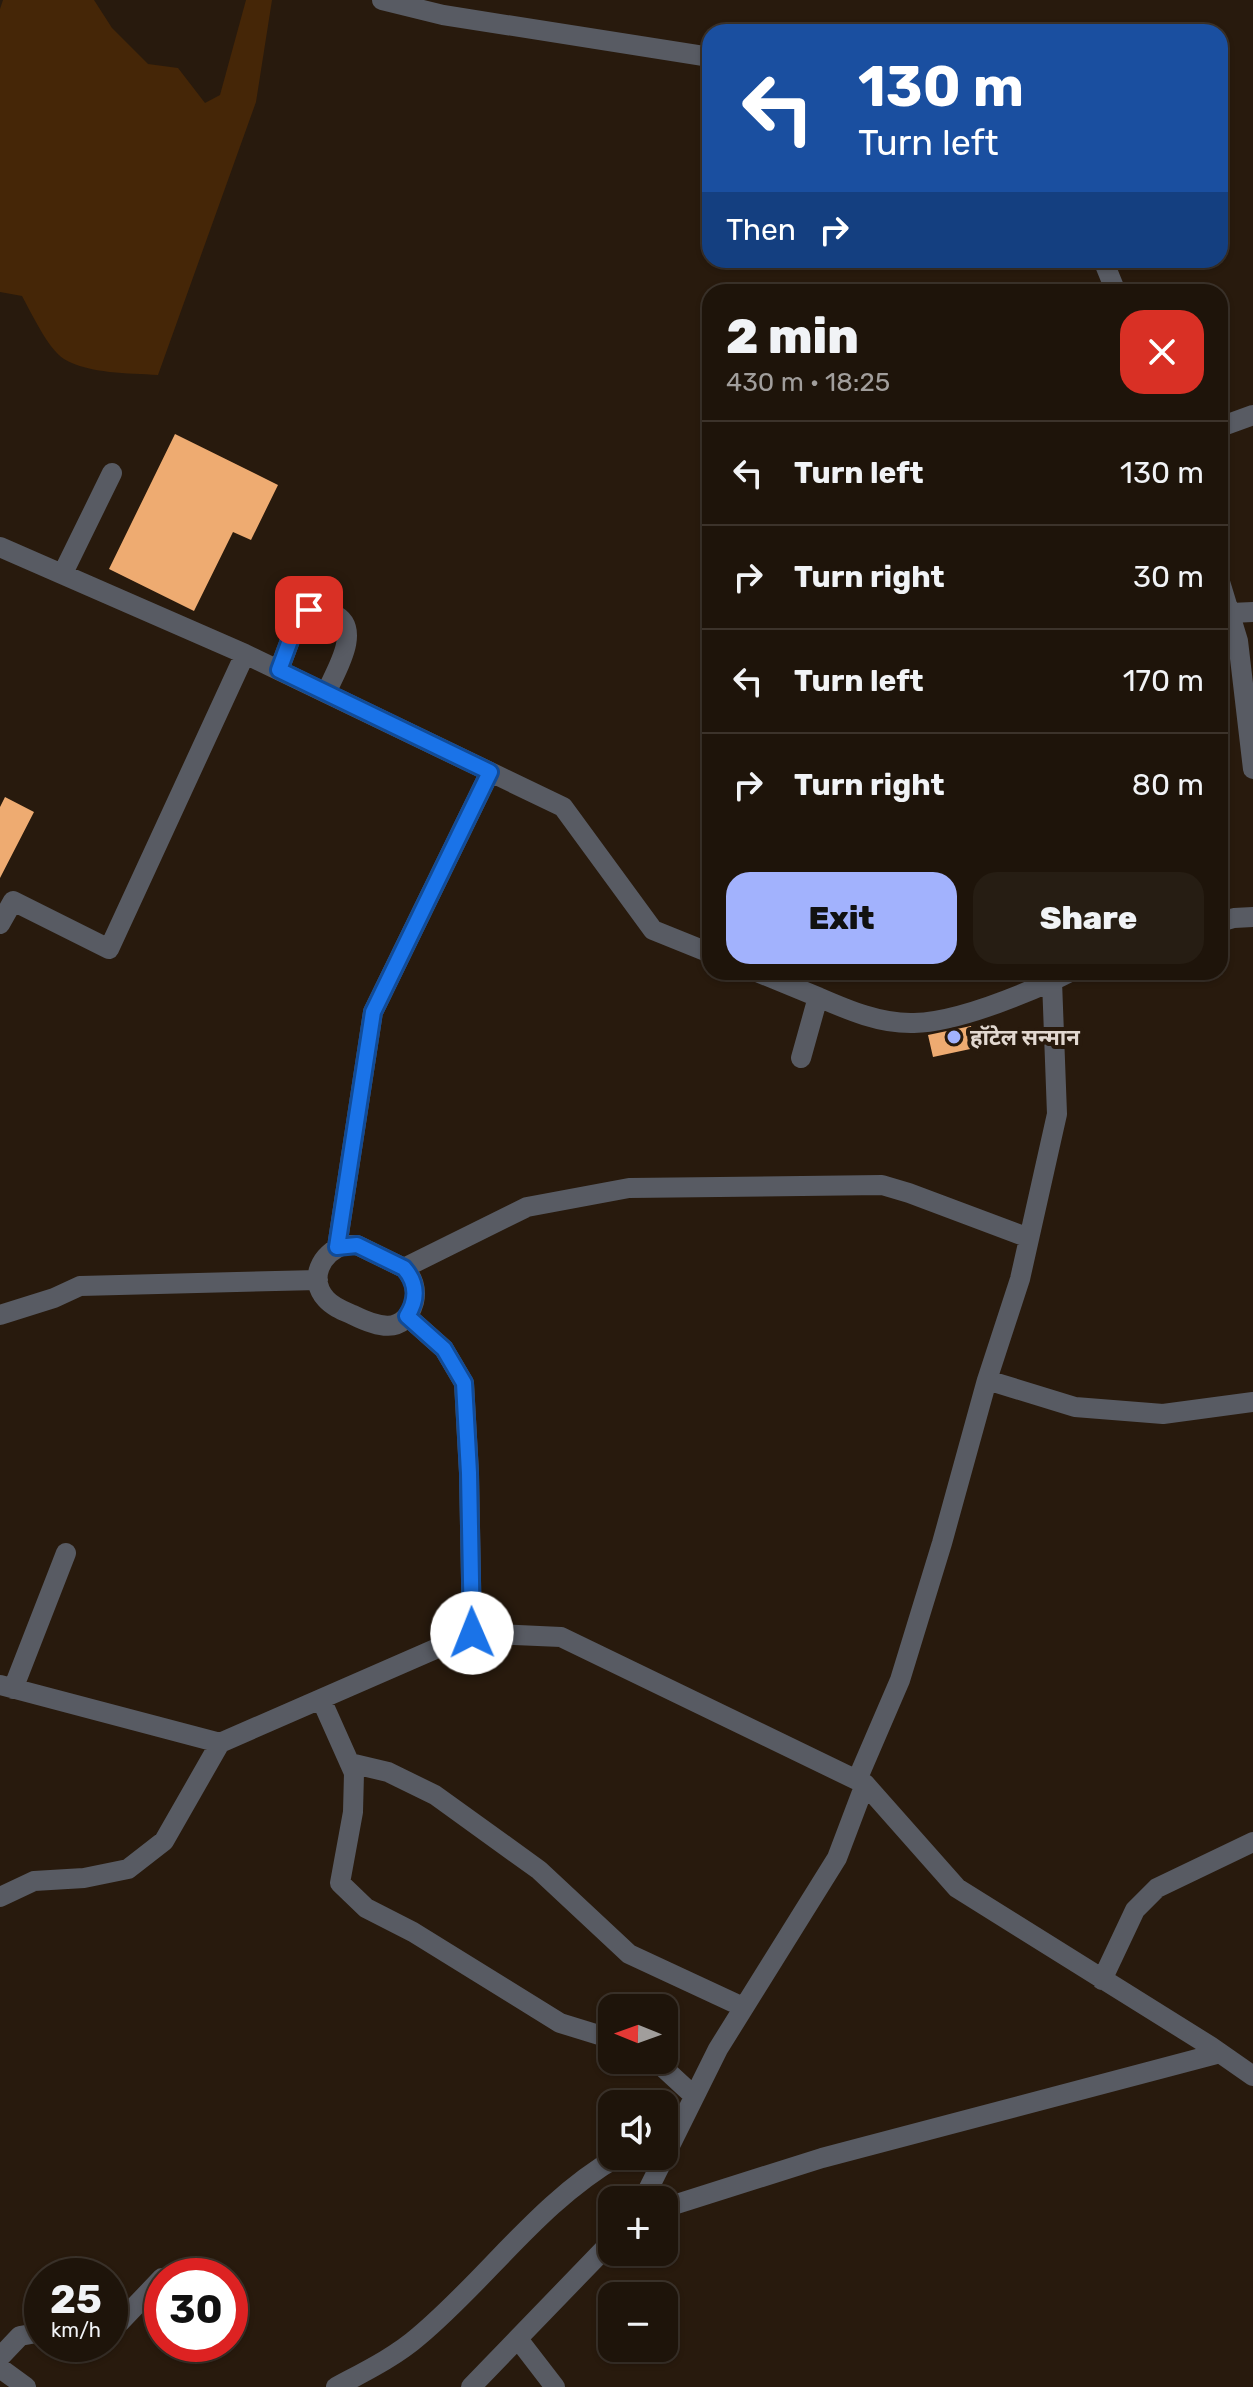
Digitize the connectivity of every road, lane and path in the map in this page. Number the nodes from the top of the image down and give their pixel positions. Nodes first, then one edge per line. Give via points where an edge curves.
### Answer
1 (382, 0) edge
2 (702, 56) edge
3 (1253, 415) edge
4 (1228, 424) edge
5 (112, 473) dead end
6 (0, 547) edge
7 (63, 573) junction
8 (1228, 605) edge
9 (1253, 612) edge
10 (1231, 613) junction
11 (245, 654) junction
12 (279, 670) junction
13 (326, 693) junction
14 (1253, 769) edge
15 (490, 772) junction
16 (1253, 917) edge
17 (1228, 920) edge
18 (0, 924) edge
19 (702, 950) edge
20 (777, 980) edge
21 (1054, 980) edge
22 (1061, 980) edge
23 (818, 997) junction
24 (801, 1058) dead end
25 (1029, 1238) junction
26 (337, 1247) junction
27 (404, 1268) junction
28 (318, 1280) junction
29 (0, 1315) edge
30 (407, 1316) junction
31 (987, 1380) junction
32 (1253, 1402) edge
33 (66, 1553) dead end
34 (472, 1633) junction
35 (6, 1687) edge
36 (321, 1699) junction
37 (220, 1743) junction
38 (350, 1763) junction
39 (861, 1782) junction
40 (1253, 1842) edge
41 (0, 1897) edge
42 (1102, 1980) junction
43 (743, 2007) junction
44 (598, 2035) edge
45 (1220, 2053) junction
46 (670, 2074) edge
47 (1253, 2076) edge
48 (694, 2096) junction
49 (678, 2126) edge
50 (600, 2170) edge
51 (678, 2204) edge
52 (598, 2256) edge
53 (144, 2297) edge
54 (128, 2314) edge
55 (24, 2335) edge
56 (518, 2339) junction
57 (0, 2357) edge
58 (0, 2368) edge
59 (26, 2387) edge
60 (336, 2387) edge
61 (471, 2387) edge
62 (555, 2387) edge

1 - 2 street via 443,15
3 - 4 street
5 - 7 street
6 - 7 street
7 - 11 street
8 - 10 street
9 - 10 street
10 - 14 street
11 - 12 street
11 - 18 street via 109,949 13,901
12 - 13 street
12 - 13 street via 295,627 309,610 320,608 340,617 348,629 345,649
13 - 15 street
15 - 19 street via 563,807 653,930
15 - 26 street via 373,1012
16 - 17 street
20 - 23 street
21 - 23 street via 973,1011 916,1023 855,1013
22 - 25 street via 1057,1114
23 - 24 street
25 - 27 street via 882,1185 629,1188 527,1207
25 - 31 street
26 - 27 street via 357,1245
26 - 28 street via 322,1260
27 - 30 street via 415,1291
28 - 29 street via 80,1286
28 - 30 street via 331,1303 377,1327
30 - 34 street via 444,1349 464,1383
31 - 32 street via 1075,1407 1163,1414
31 - 39 street via 900,1680
33 - 35 street
34 - 36 street
34 - 39 street via 561,1637
35 - 37 street
36 - 37 street
36 - 38 street
37 - 41 street via 164,1841 128,1869 34,1881
38 - 43 street via 388,1772 435,1795 539,1870 629,1954
38 - 44 street via 353,1812 340,1883 366,1908 560,2023
39 - 42 street via 957,1888
39 - 43 street via 837,1858
40 - 42 street via 1157,1888 1135,1910
42 - 45 street
43 - 48 street
45 - 47 street
45 - 51 street via 822,2158
46 - 48 street
48 - 49 street
50 - 60 street via 534,2221 418,2338
52 - 56 street
53 - 54 street
55 - 57 street
56 - 61 street
56 - 62 street
58 - 59 street

